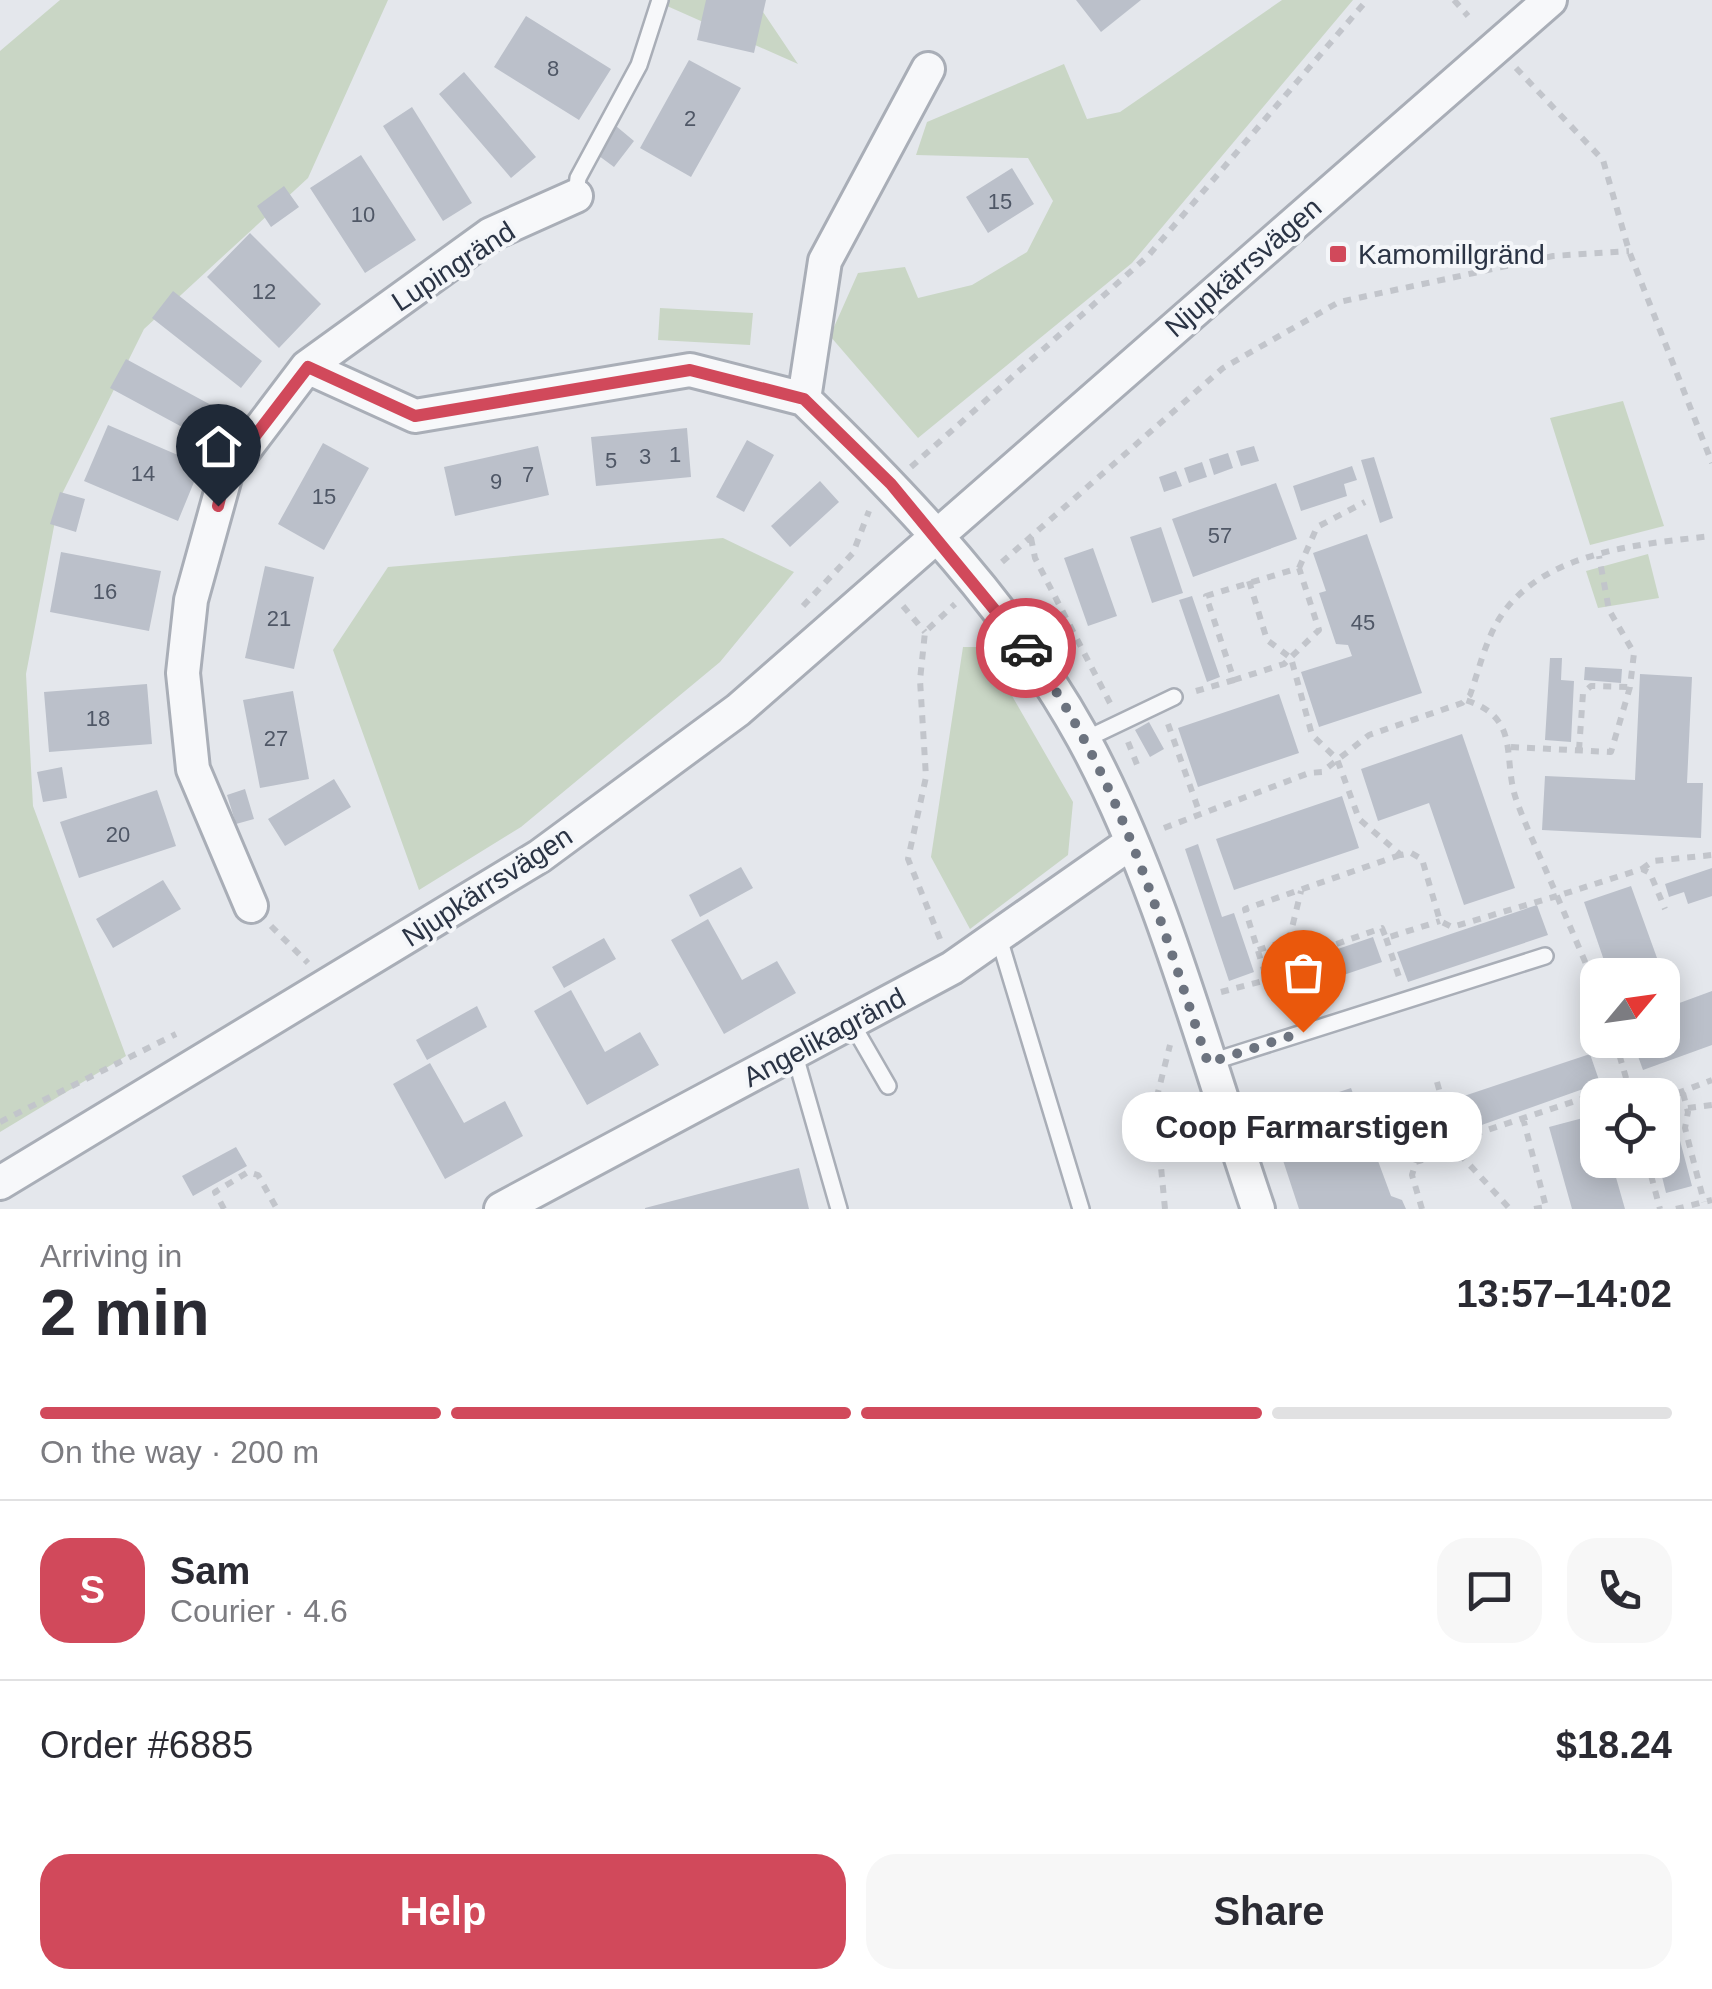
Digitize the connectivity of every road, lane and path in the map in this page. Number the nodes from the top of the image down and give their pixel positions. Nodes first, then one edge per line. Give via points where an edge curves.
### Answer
1 (660, 0) edge
2 (1367, 0) edge
3 (1454, 0) edge
4 (1550, 0) edge
5 (1468, 16) dead end
6 (1512, 64) dead end
7 (928, 69) dead end
8 (576, 196) joint
9 (1629, 251) junction
10 (308, 367) junction
11 (804, 399) junction
12 (1712, 463) edge
13 (891, 484) junction
14 (1365, 502) dead end
15 (936, 535) junction
16 (1712, 536) edge
17 (1599, 556) junction
18 (1299, 568) junction
19 (1249, 581) junction
20 (976, 583) junction
21 (792, 618) dead end
22 (1291, 658) junction
23 (1234, 680) junction
24 (1630, 688) junction
25 (1174, 696) junction
26 (1464, 700) junction
27 (1084, 740) junction
28 (1511, 747) junction
29 (1579, 750) junction
30 (1337, 760) junction
31 (1200, 814) junction
32 (1164, 828) dead end
33 (1132, 842) junction
34 (1401, 855) junction
35 (1712, 855) edge
36 (1642, 868) junction
37 (1302, 890) junction
38 (1558, 896) junction
39 (250, 906) joint
40 (1665, 909) dead end
41 (1440, 920) junction
42 (998, 936) junction
43 (1386, 938) junction
44 (1289, 940) junction
45 (1258, 950) junction
46 (1305, 955) junction
47 (1545, 956) dead end
48 (1584, 958) edge
49 (952, 968) junction
50 (295, 976) dead end
51 (1267, 980) junction
52 (1184, 990) junction
53 (1222, 992) dead end
54 (1407, 999) junction
55 (852, 1022) junction
56 (190, 1028) dead end
57 (794, 1052) junction
58 (1208, 1063) junction
59 (1712, 1080) edge
60 (1437, 1082) dead end
61 (888, 1086) dead end
62 (1683, 1093) junction
63 (1680, 1094) edge
64 (1580, 1100) edge
65 (1712, 1105) edge
66 (1688, 1108) junction
67 (1523, 1118) junction
68 (0, 1122) edge
69 (1456, 1150) junction
70 (1652, 1178) edge
71 (0, 1184) edge
72 (1708, 1201) edge
73 (508, 1208) edge
74 (224, 1209) edge
75 (277, 1209) edge
76 (838, 1209) edge
77 (1081, 1209) edge
78 (1165, 1209) edge
79 (1258, 1209) edge
80 (1422, 1209) edge
81 (1510, 1209) edge
82 (1534, 1209) edge
83 (1660, 1209) edge
84 (1676, 1209) edge

1 - 8 lane, Lupingränd via 639,65 578,178
2 - 13 path via 1148,256
3 - 5 path
4 - 15 street, Njupkärrsvägen
6 - 9 path via 1602,160
7 - 11 street via 825,260
8 - 10 street, Lupingränd via 491,234
9 - 12 path
9 - 20 path via 1553,256 1339,302 1223,368
10 - 11 street via 415,416 690,370
10 - 39 street, Lupingränd via 226,474 188,618 183,673 193,769
11 - 13 street
13 - 15 street
13 - 21 path via 873,502 853,553
14 - 18 path via 1317,527
15 - 20 street
15 - 71 street, Njupkärrsvägen via 738,710 540,856
16 - 17 path
17 - 24 path via 1609,610 1634,653
17 - 26 path via 1538,578 1518,596 1500,617
18 - 19 path
18 - 22 path via 1319,630
19 - 22 path via 1267,640
19 - 23 path via 1206,596
20 - 27 street via 1044,673
20 - 49 path via 925,632 920,680 926,778 908,859
22 - 23 path
22 - 30 path via 1312,735
23 - 25 path
24 - 29 path via 1611,752
24 - 29 path via 1592,686 1583,693
25 - 27 lane
25 - 31 path via 1164,713
26 - 28 path via 1499,721
26 - 30 path via 1369,735
27 - 33 street
28 - 29 path
28 - 38 path via 1516,801
30 - 31 path via 1322,772
30 - 34 path via 1359,819
31 - 32 path
33 - 42 street, Angelikagränd
33 - 52 street
34 - 37 path
34 - 41 path via 1422,859
35 - 36 path via 1652,861
36 - 38 path
36 - 40 path
37 - 44 path
37 - 45 path via 1245,910
38 - 41 path via 1452,927
38 - 48 path
39 - 50 path via 312,967
41 - 43 path
42 - 49 street, Angelikagränd
42 - 77 lane
43 - 46 path via 1382,928
43 - 54 path
44 - 45 path
44 - 46 path
45 - 51 path
46 - 51 path via 1284,978
47 - 54 lane
49 - 55 street, Angelikagränd
51 - 53 path
52 - 58 street
52 - 78 path via 1154,1104
54 - 58 lane
55 - 57 street, Angelikagränd
55 - 61 lane
56 - 68 path
57 - 73 street, Angelikagränd
57 - 76 lane
58 - 79 street
59 - 62 path
60 - 69 path
62 - 63 path
62 - 66 path
64 - 67 path
65 - 66 path
66 - 72 path via 1685,1128
67 - 69 path via 1463,1138
67 - 82 path via 1546,1207
69 - 80 path via 1416,1162 1412,1175
69 - 81 path
70 - 83 path
72 - 84 path
74 - 75 path via 214,1192 248,1172 258,1175

